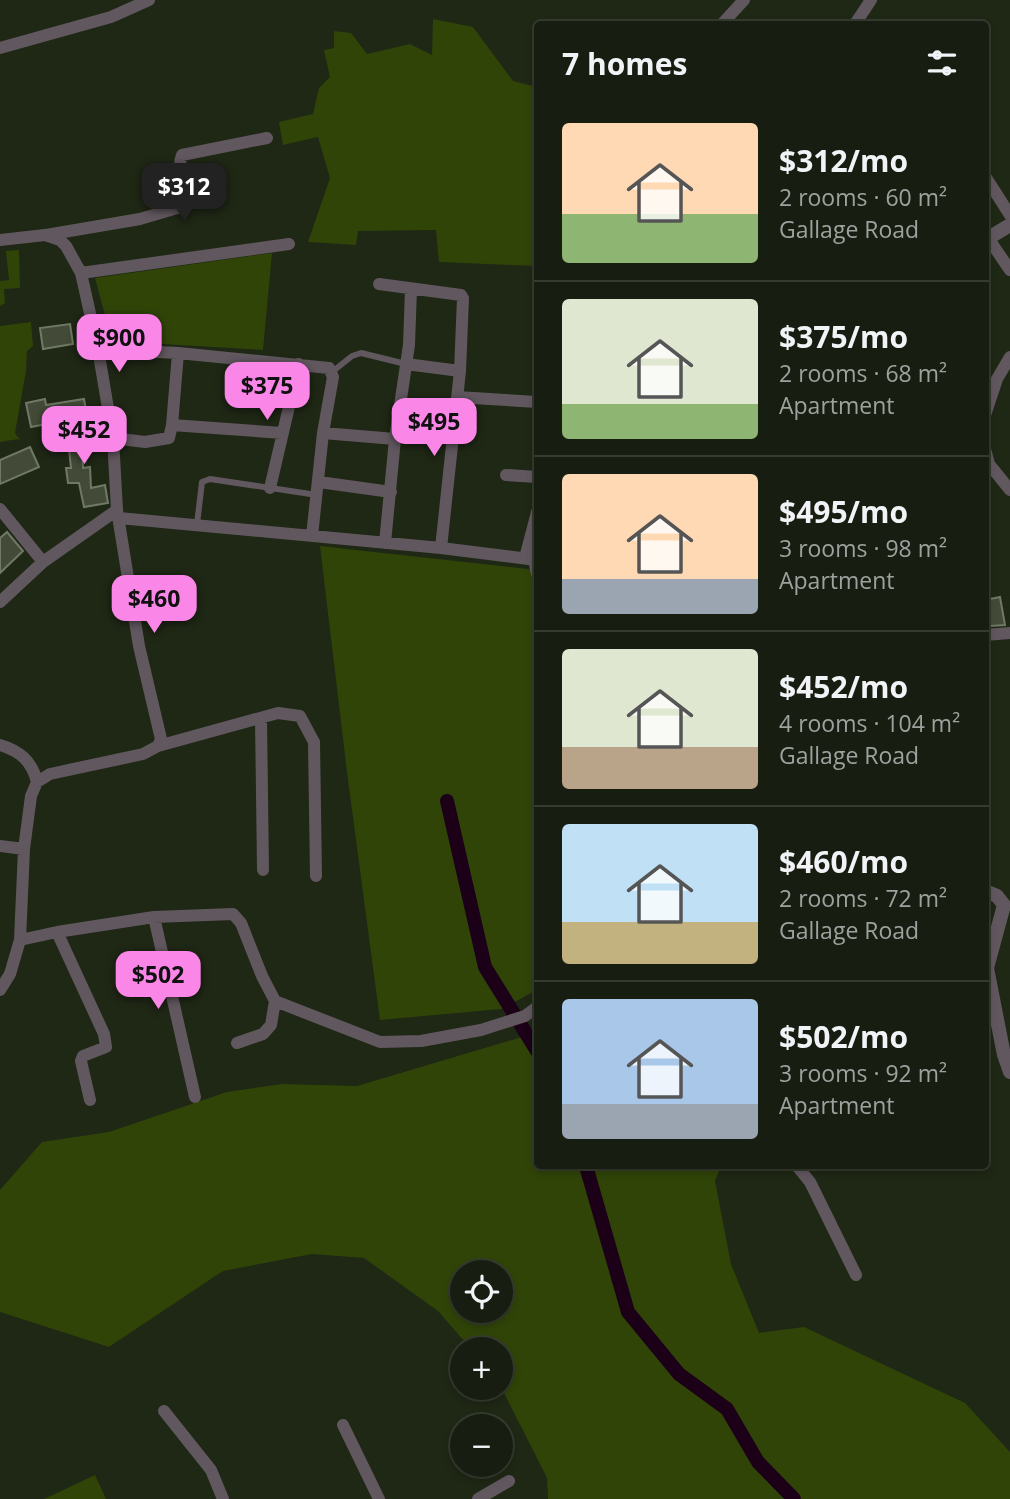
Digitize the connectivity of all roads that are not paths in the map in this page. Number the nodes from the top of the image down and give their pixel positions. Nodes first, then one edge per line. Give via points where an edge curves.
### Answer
1 (149, 0) edge
2 (744, 0) edge
3 (871, 0) edge
4 (725, 21) edge
5 (857, 21) edge
6 (0, 48) edge
7 (267, 138) dead end
8 (989, 182) edge
9 (1010, 215) edge
10 (1010, 225) edge
11 (45, 235) junction
12 (989, 238) edge
13 (0, 240) edge
14 (989, 242) edge
15 (289, 244) dead end
16 (1010, 270) edge
17 (81, 273) junction
18 (379, 284) dead end
19 (411, 289) junction
20 (98, 349) junction
21 (178, 353) junction
22 (1010, 357) edge
23 (299, 364) junction
24 (406, 364) junction
25 (460, 371) junction
26 (332, 372) junction
27 (457, 397) junction
28 (534, 402) edge
29 (989, 403) edge
30 (172, 425) junction
31 (282, 433) junction
32 (323, 433) junction
33 (113, 438) junction
34 (395, 439) junction
35 (989, 464) edge
36 (534, 473) edge
37 (506, 475) dead end
38 (270, 488) junction
39 (318, 489) junction
40 (1010, 490) edge
41 (391, 492) junction
42 (0, 509) edge
43 (118, 514) junction
44 (197, 526) junction
45 (312, 536) junction
46 (534, 540) edge
47 (385, 543) junction
48 (441, 548) junction
49 (532, 559) edge
50 (43, 562) junction
51 (0, 602) edge
52 (1010, 633) edge
53 (989, 635) edge
54 (261, 718) junction
55 (0, 745) edge
56 (158, 746) junction
57 (37, 782) junction
58 (0, 846) edge
59 (24, 849) junction
60 (263, 870) dead end
61 (316, 876) dead end
62 (989, 893) edge
63 (1007, 904) edge
64 (154, 917) junction
65 (57, 932) junction
66 (20, 940) junction
67 (989, 962) edge
68 (989, 978) edge
69 (0, 990) edge
70 (275, 1001) junction
71 (534, 1009) edge
72 (237, 1043) dead end
73 (1010, 1072) edge
74 (195, 1097) dead end
75 (90, 1100) dead end
76 (799, 1169) edge
77 (856, 1275) dead end
78 (164, 1411) dead end
79 (343, 1425) dead end
80 (509, 1480) dead end
81 (223, 1499) edge
82 (379, 1499) edge
83 (478, 1499) edge

1 - 6 street via 111,17
2 - 4 street
3 - 5 street
7 - 11 street via 182,155 178,164 187,198 184,206 140,219
8 - 9 street
10 - 12 street
11 - 13 street
11 - 17 street via 66,246
14 - 16 street
15 - 17 street
17 - 20 street
18 - 19 street
19 - 24 street
19 - 25 street via 463,298
20 - 21 street
20 - 33 street
21 - 23 street
21 - 30 street
22 - 29 street
23 - 26 street
23 - 31 street
24 - 25 street
24 - 26 lane via 361,353
24 - 34 street
25 - 27 street
26 - 32 street
27 - 28 street
27 - 48 street
30 - 31 street
30 - 33 street via 169,438 145,442
31 - 38 street
32 - 34 street
32 - 39 street
33 - 43 street
34 - 41 street
35 - 40 street
36 - 37 street
38 - 39 lane
38 - 44 lane via 210,479 202,482
39 - 41 street
39 - 45 street
41 - 47 street
42 - 50 street
43 - 44 street
43 - 50 street
43 - 56 street via 139,646 161,739
44 - 45 street
45 - 47 street
46 - 49 street
47 - 48 street
48 - 49 street
50 - 51 street
52 - 53 street
54 - 56 street
54 - 60 street
54 - 61 street via 278,713 300,716 314,742
55 - 57 street via 17,750 34,768
56 - 57 street via 143,754 50,774
57 - 59 street
58 - 59 street
59 - 66 street
62 - 63 street
63 - 67 street
64 - 65 street
64 - 70 street via 233,914
64 - 74 street
65 - 66 street
65 - 75 street via 104,1034 106,1047 81,1061
66 - 69 street
68 - 73 street
70 - 71 street via 380,1042 421,1041 481,1030
70 - 72 street via 271,1025 263,1034
76 - 77 street
78 - 81 street via 211,1470
79 - 82 street
80 - 83 street

